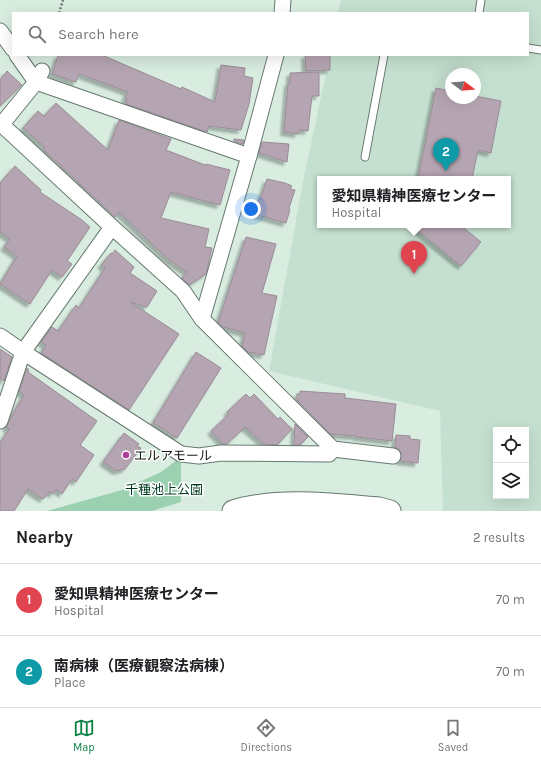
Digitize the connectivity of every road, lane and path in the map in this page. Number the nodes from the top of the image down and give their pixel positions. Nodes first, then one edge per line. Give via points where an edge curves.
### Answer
1 (63, 0) edge
2 (283, 0) edge
3 (481, 0) edge
4 (59, 12) edge
5 (282, 12) edge
6 (479, 12) edge
7 (0, 31) edge
8 (12, 48) edge
9 (529, 48) edge
10 (541, 50) edge
11 (18, 56) edge
12 (276, 56) edge
13 (384, 56) edge
14 (39, 77) junction
15 (1, 124) edge
16 (249, 156) junction
17 (365, 157) dead end
18 (112, 227) junction
19 (202, 319) junction
20 (0, 336) edge
21 (23, 352) junction
22 (0, 421) edge
23 (333, 449) junction
24 (393, 456) dead end
25 (233, 511) edge
26 (390, 511) edge

1 - 4 path
2 - 5 street
3 - 6 lane
7 - 8 street
9 - 10 lane
11 - 14 street
12 - 16 street
13 - 17 lane
14 - 15 street
14 - 16 street
15 - 18 street
16 - 19 street
18 - 19 street via 184,290
18 - 21 street
19 - 23 street
20 - 21 street
21 - 22 street
21 - 23 street via 181,454 329,454
23 - 24 street
25 - 26 street via 249,506 310,502

